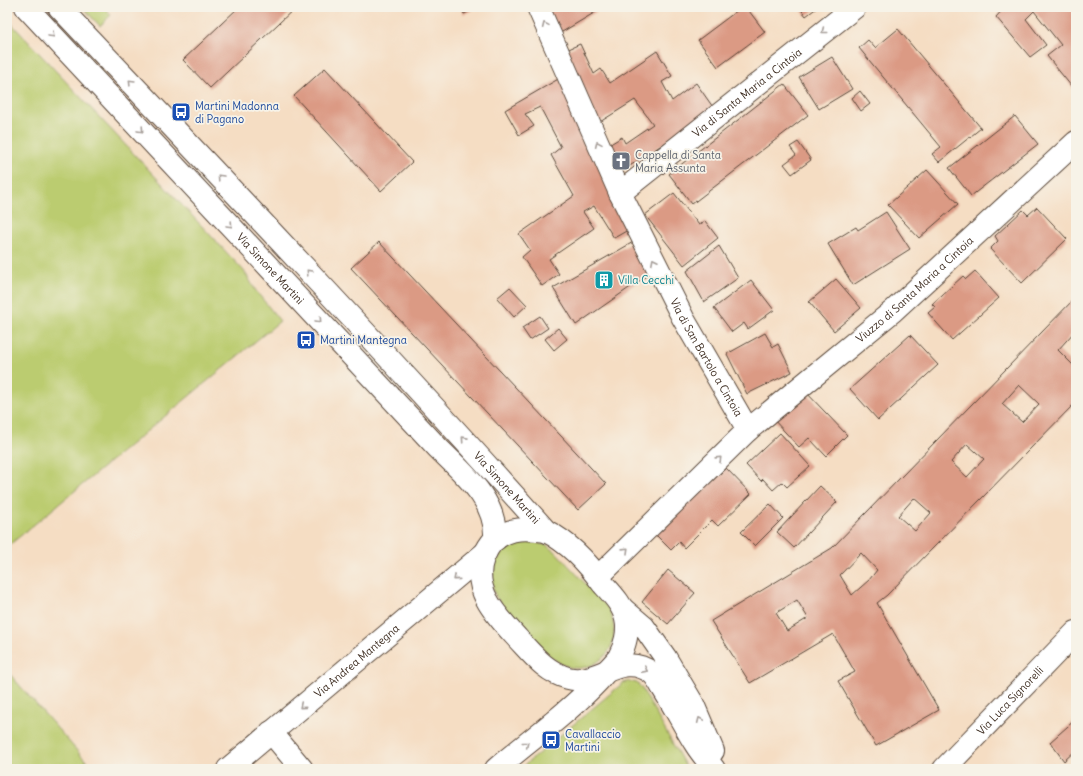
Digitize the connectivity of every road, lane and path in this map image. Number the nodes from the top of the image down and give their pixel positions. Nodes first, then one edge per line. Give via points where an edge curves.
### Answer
1 (26, 7) edge
2 (59, 7) edge
3 (538, 7) edge
4 (855, 7) edge
5 (1076, 142) edge
6 (620, 193) junction
7 (748, 430) junction
8 (546, 531) junction
9 (490, 546) junction
10 (598, 577) junction
11 (624, 610) junction
12 (1076, 632) edge
13 (608, 670) junction
14 (271, 732) junction
15 (497, 768) edge
16 (228, 769) edge
17 (302, 769) edge
18 (714, 769) edge
19 (719, 769) edge
20 (944, 769) edge

1 -> 9 street, Via Simone Martini via 473,484 490,511 495,526
8 -> 2 street, Via Simone Martini via 457,431
6 -> 3 street, Via di San Bartolo a Cintoia
4 -> 6 street, Via di Santa Maria a Cintoia
5 - 7 street, Viuzzo di Santa Maria a Cintoia via 893,311
7 -> 6 street, Via di San Bartolo a Cintoia via 683,318
10 -> 7 street
8 - 9 street, Via Simone Martini via 520,528 506,532
8 - 10 street, Via Simone Martini via 568,545
9 - 13 street, Via Simone Martini via 480,572 481,585 488,602 545,668 555,674 575,679
9 -> 14 street, Via Andrea Mantegna
10 - 11 street, Via Simone Martini
11 - 13 street via 627,629 624,644
19 -> 11 street, Via Simone Martini via 693,704 665,657 644,627
12 - 20 street, Via Luca Signorelli
15 -> 13 street via 550,725
13 -> 18 street, Via Simone Martini via 632,665 655,676 697,746
14 - 16 street, Via Andrea Mantegna
14 - 17 street

